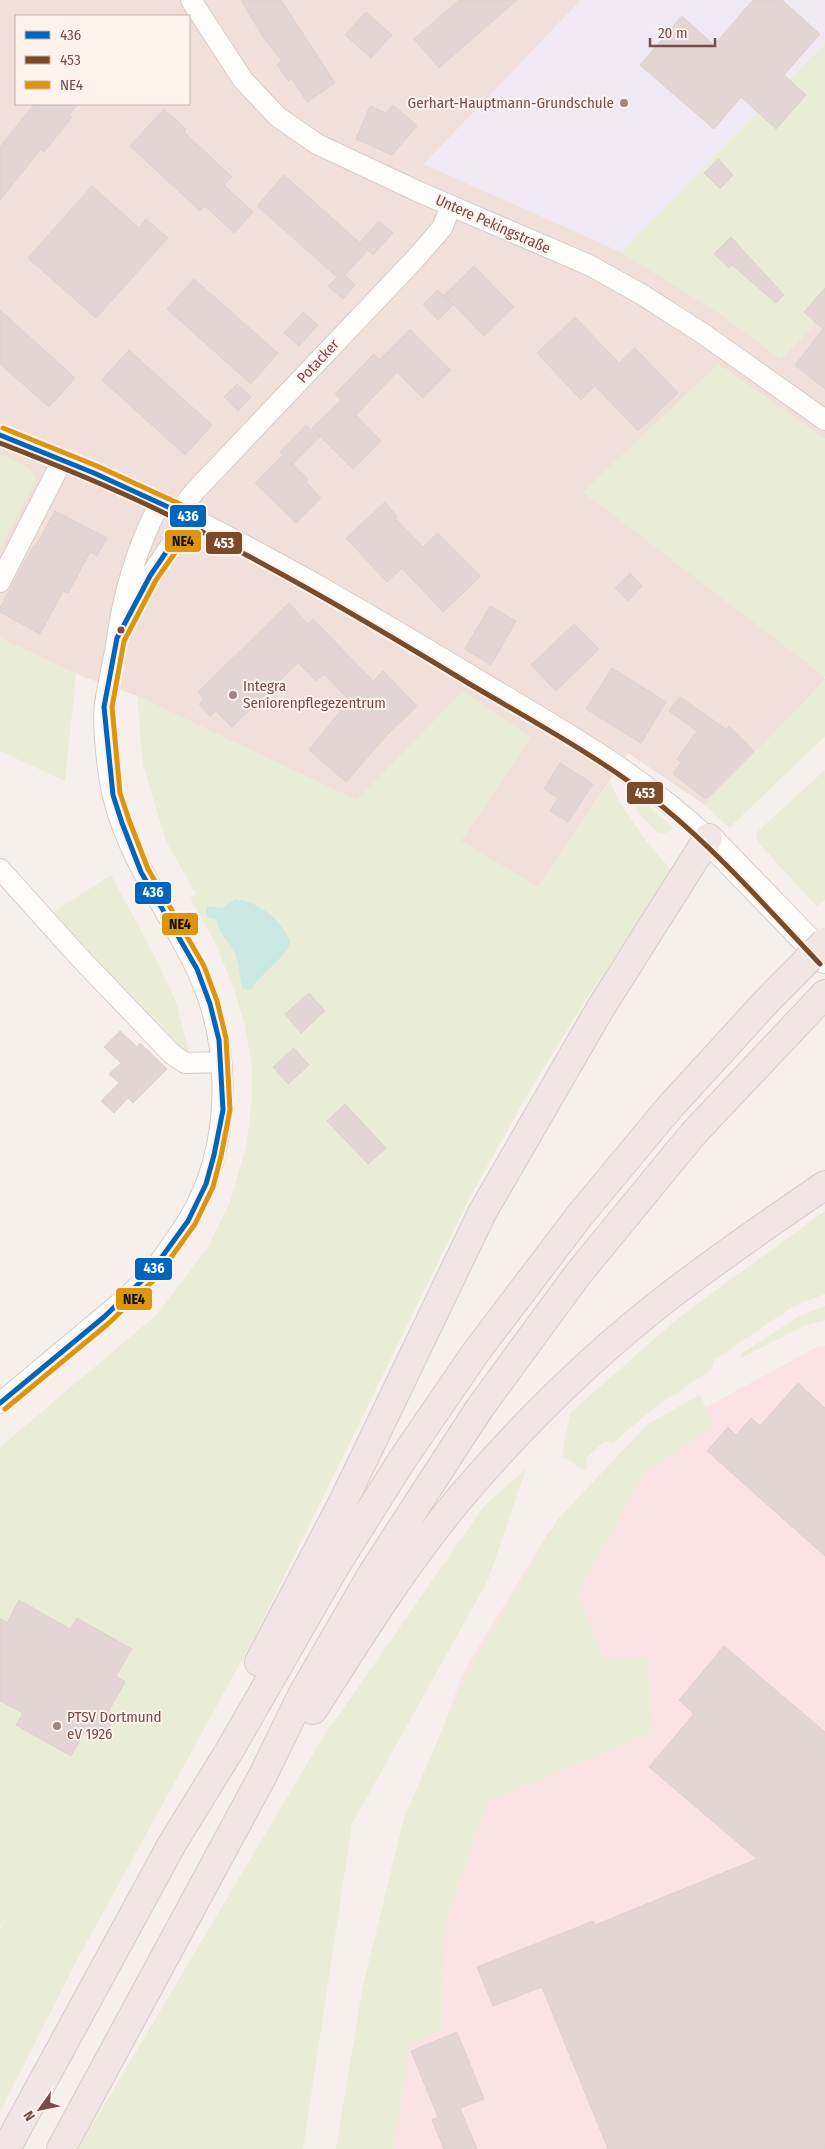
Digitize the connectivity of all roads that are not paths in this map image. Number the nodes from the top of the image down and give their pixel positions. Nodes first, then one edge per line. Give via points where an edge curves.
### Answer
1 (190, 0) edge
2 (451, 206) junction
3 (825, 420) edge
4 (0, 434) edge
5 (63, 459) junction
6 (160, 503) junction
7 (184, 514) junction
8 (0, 582) edge
9 (117, 638) junction
10 (708, 838) junction
11 (0, 869) edge
12 (825, 942) edge
13 (825, 959) edge
14 (825, 994) edge
15 (222, 1062) junction
16 (825, 1185) edge
17 (0, 1403) edge
18 (262, 1777) junction
19 (172, 1844) junction
20 (6, 2149) edge
21 (60, 2149) edge

1 - 2 street, Untere Pekingstraße via 243,80 278,117 317,144
2 - 3 street, Untere Pekingstraße via 589,265 641,294
2 - 7 street, Potacker via 442,228 202,484
4 - 5 street
5 - 6 street
5 - 8 street
6 - 7 street
6 - 9 street via 146,530 128,581
7 - 9 street, Potacker
7 - 10 street via 368,614 591,748 644,783
9 - 15 street via 104,707 113,795 142,872 197,969 210,1004
10 - 13 street
10 - 19 highway via 600,1009 482,1213 342,1504 217,1739
11 - 15 street via 172,1054 185,1063
12 - 19 highway, bridge via 766,1002 630,1154 476,1352 402,1460 333,1570
14 - 18 highway via 693,1134 578,1274 479,1409 372,1574 303,1693
15 - 17 street via 223,1110 216,1146 206,1184 188,1221 152,1272 129,1295
16 - 18 highway via 667,1298 591,1364 507,1447 459,1500 416,1555 313,1711
18 - 21 highway
19 - 20 highway

